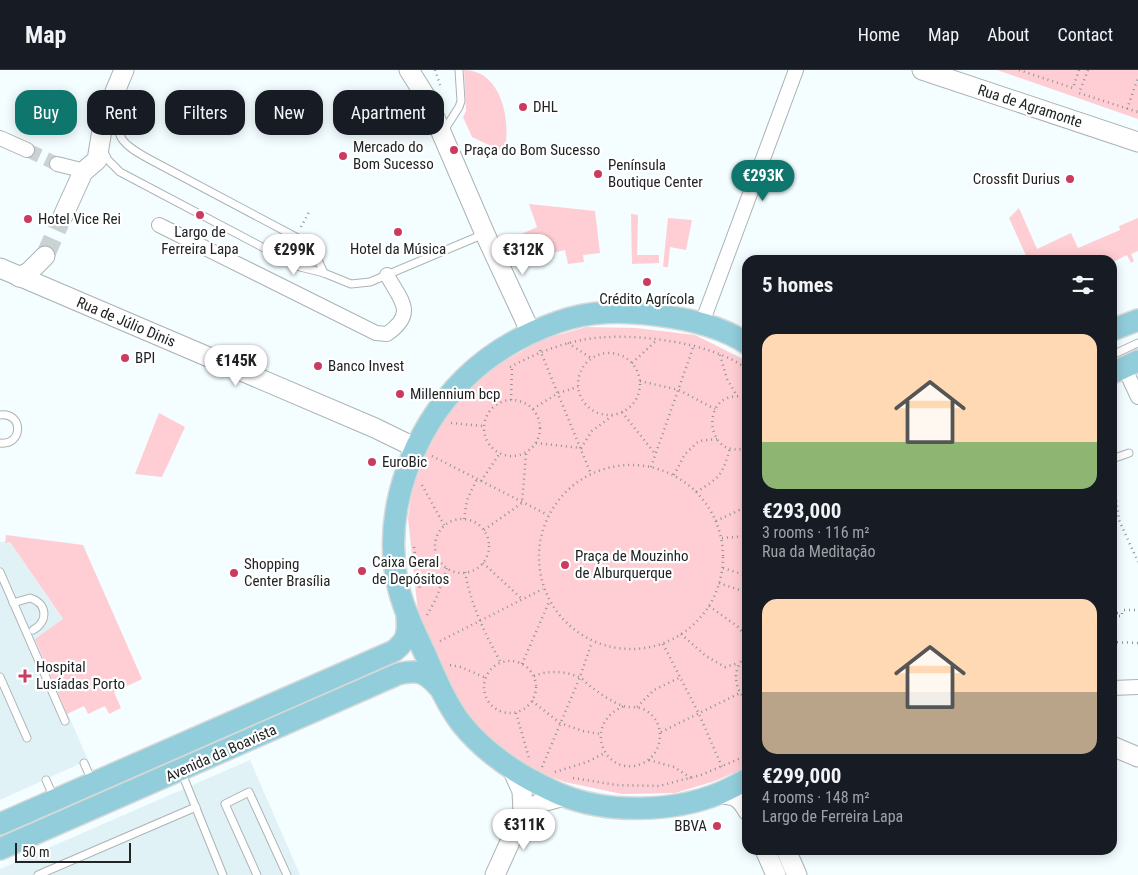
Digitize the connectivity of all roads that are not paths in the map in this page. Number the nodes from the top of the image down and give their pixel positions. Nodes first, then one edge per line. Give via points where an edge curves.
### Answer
1 (124, 70) edge
2 (409, 70) edge
3 (420, 70) edge
4 (459, 70) edge
5 (796, 70) edge
6 (922, 70) edge
7 (115, 90) edge
8 (422, 90) edge
9 (424, 90) edge
10 (444, 131) edge
11 (101, 135) edge
12 (120, 135) edge
13 (442, 135) edge
14 (0, 138) edge
15 (1138, 142) edge
16 (100, 144) junction
17 (27, 150) tunnel mouth
18 (57, 164) tunnel mouth
19 (77, 169) dead end
20 (62, 216) tunnel mouth
21 (158, 225) dead end
22 (485, 234) junction
23 (45, 256) tunnel mouth
24 (0, 268) edge
25 (324, 273) junction
26 (387, 275) junction
27 (20, 276) junction
28 (1138, 320) edge
29 (702, 323) junction
30 (1117, 328) edge
31 (742, 340) edge
32 (536, 342) junction
33 (1138, 343) edge
34 (1122, 364) edge
35 (1138, 397) edge
36 (0, 415) edge
37 (0, 443) edge
38 (424, 452) junction
39 (1129, 453) dead end
40 (1117, 458) edge
41 (0, 572) edge
42 (14, 603) junction
43 (417, 615) junction
44 (33, 630) dead end
45 (0, 677) edge
46 (1138, 687) edge
47 (440, 688) junction
48 (1117, 688) edge
49 (65, 721) dead end
50 (27, 738) dead end
51 (1117, 748) edge
52 (1138, 757) edge
53 (84, 763) dead end
54 (531, 770) junction
55 (181, 771) junction
56 (46, 780) dead end
57 (742, 782) edge
58 (567, 783) junction
59 (93, 784) junction
60 (719, 794) junction
61 (55, 800) junction
62 (742, 800) edge
63 (196, 807) junction
64 (523, 813) junction
65 (0, 824) edge
66 (0, 849) edge
67 (768, 855) edge
68 (788, 855) edge
69 (38, 875) edge
70 (223, 875) edge
71 (258, 875) edge
72 (287, 875) edge
73 (495, 875) edge
74 (776, 875) edge
75 (797, 875) edge

1 - 7 main road
2 - 8 main road
3 - 9 main road
4 - 10 lane via 461,102
5 - 29 street
6 - 15 main road, Rua de Agramonte
11 - 16 main road
12 - 25 lane via 125,143 149,159 311,246
13 - 22 main road
14 - 17 street
16 - 20 main road via 97,160 83,172
16 - 25 lane via 108,160 120,172 300,267
18 - 19 street
21 - 26 street via 376,333 387,334 396,327 403,320 405,310
22 - 26 lane
22 - 32 main road
23 - 27 main road
24 - 27 main road, Rua de Júlio Dinis
25 - 26 lane via 351,284 370,282
27 - 38 main road, Rua de Júlio Dinis
28 - 30 main road
29 - 31 main road
29 - 32 main road via 613,311 590,313 567,318
32 - 38 main road via 501,349 465,378 435,414
33 - 34 lane
34 - 35 street
36 - 37 lane via 12,417 18,428 15,438
38 - 43 main road via 403,480 395,513 393,548 397,582
39 - 40 lane
41 - 42 lane
42 - 44 lane via 30,598 40,602 44,612 42,623
42 - 49 lane
43 - 47 main road
43 - 59 main road, Avenida da Boavista via 406,638 394,651
45 - 50 lane
46 - 48 street
47 - 54 main road via 457,717 489,752
47 - 55 main road, Avenida da Boavista via 420,672 398,674
51 - 52 main road
53 - 59 lane
54 - 58 main road
54 - 64 main road via 522,791
55 - 63 lane
55 - 66 main road, Avenida da Boavista
56 - 61 lane
57 - 60 main road
58 - 60 main road via 594,804 625,808 657,807
58 - 64 main road
59 - 61 main road, Avenida da Boavista
60 - 62 main road via 734,795
61 - 65 main road, Avenida da Boavista
63 - 69 lane
63 - 70 lane
64 - 73 main road
67 - 74 main road
68 - 75 main road
71 - 72 lane via 225,804 249,792

